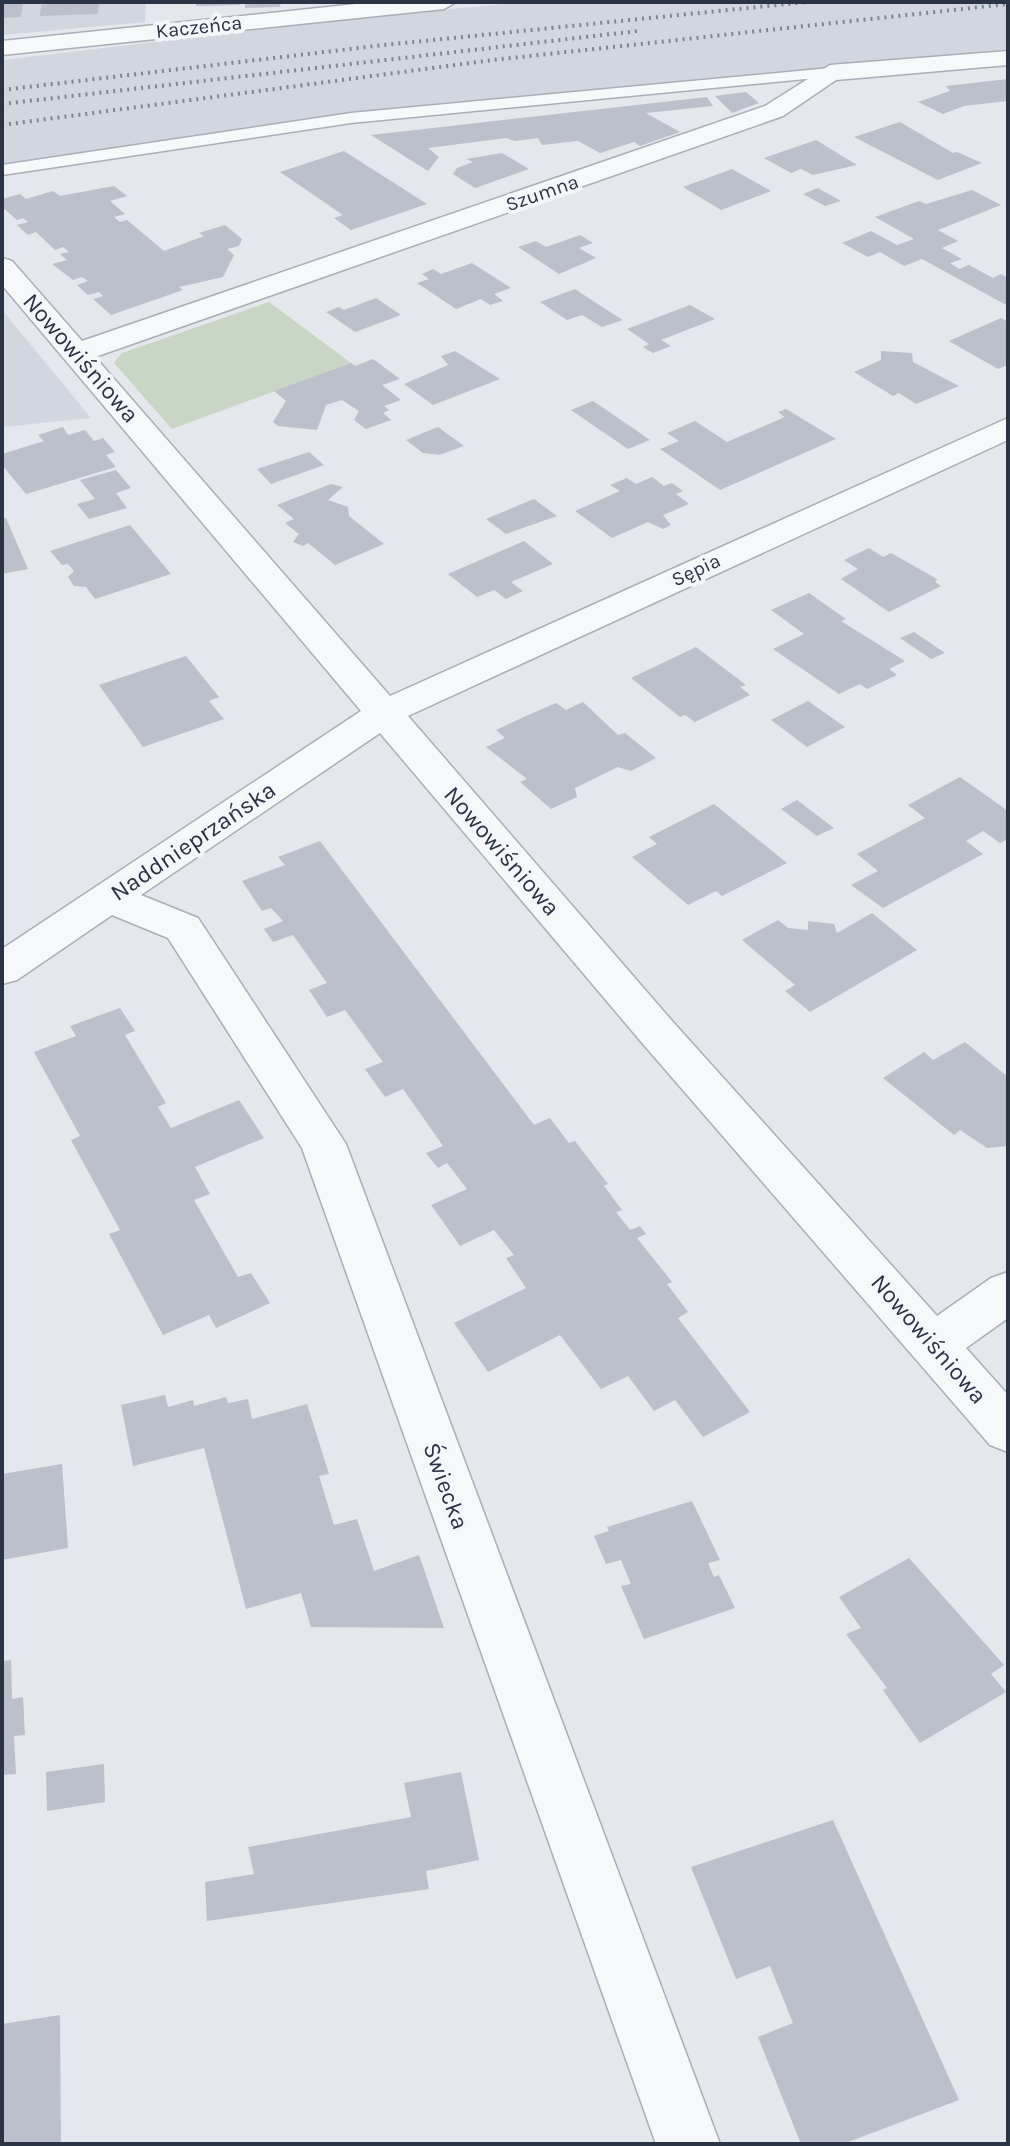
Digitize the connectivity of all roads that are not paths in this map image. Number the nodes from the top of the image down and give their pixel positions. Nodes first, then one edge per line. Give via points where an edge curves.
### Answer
1 (444, 2) edge
2 (2, 48) edge
3 (1008, 58) edge
4 (830, 73) junction
5 (2, 170) edge
6 (2, 267) edge
7 (77, 353) junction
8 (1008, 428) edge
9 (383, 713) junction
10 (108, 897) junction
11 (2, 969) edge
12 (1008, 1292) edge
13 (934, 1344) junction
14 (1008, 1430) edge
15 (688, 2144) edge

1 - 2 street, Kaczeńca
3 - 4 street, Szumna
4 - 5 lane via 351,118
4 - 7 street, Szumna via 774,111
6 - 7 street, Nowowiśniowa
7 - 9 street, Nowowiśniowa
8 - 9 street, Sępia
9 - 10 street, Naddnieprzańska
9 - 13 street, Nowowiśniowa
10 - 11 street, Naddnieprzańska
10 - 15 street, Świecka via 183,928 323,1144
12 - 13 street
13 - 14 street, Nowowiśniowa

